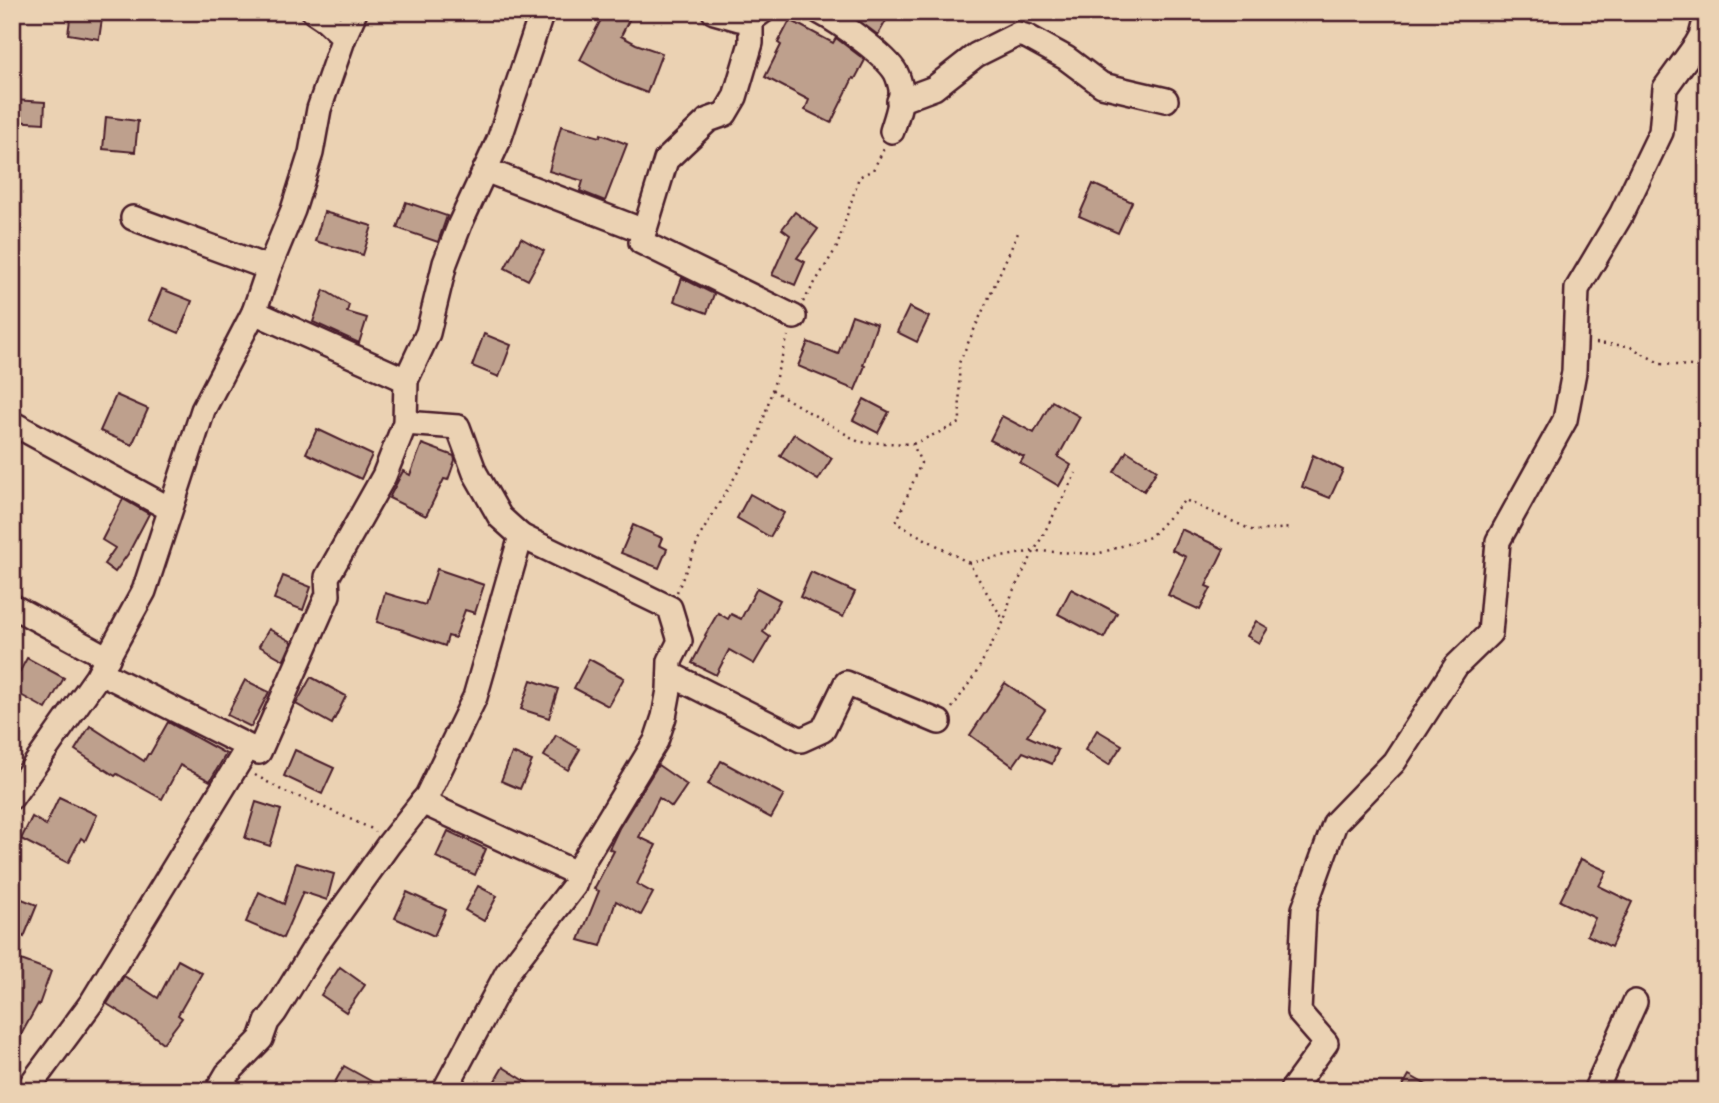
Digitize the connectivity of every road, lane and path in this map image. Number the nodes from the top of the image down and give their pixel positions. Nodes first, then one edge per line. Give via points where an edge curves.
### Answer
1 (314, 12) edge
2 (355, 12) edge
3 (542, 12) edge
4 (714, 12) edge
5 (820, 12) edge
6 (1707, 14) edge
7 (756, 16) edge
8 (344, 37) junction
9 (1167, 100) dead end
10 (899, 101) junction
11 (892, 131) joint
12 (485, 170) junction
13 (133, 218) dead end
14 (644, 231) junction
15 (1018, 233) dead end
16 (269, 268) junction
17 (254, 312) junction
18 (794, 317) junction
19 (1575, 341) junction
20 (1707, 366) edge
21 (405, 380) junction
22 (772, 390) junction
23 (12, 423) edge
24 (405, 423) junction
25 (913, 444) junction
26 (1076, 473) dead end
27 (170, 509) junction
28 (1291, 528) dead end
29 (521, 536) junction
30 (1034, 551) junction
31 (969, 563) junction
32 (12, 606) edge
33 (670, 607) junction
34 (1004, 621) junction
35 (104, 665) junction
36 (670, 674) junction
37 (939, 722) joint
38 (242, 756) junction
39 (12, 797) edge
40 (422, 802) junction
41 (389, 844) junction
42 (578, 874) junction
43 (1635, 1002) dead end
44 (26, 1091) edge
45 (217, 1091) edge
46 (444, 1091) edge
47 (1291, 1091) edge
48 (1595, 1091) edge

1 - 8 street
2 - 8 street
3 - 12 street
4 - 7 street via 739,19
5 - 10 street via 882,56 897,74
6 - 19 street via 1696,45 1665,88 1661,132 1621,215 1577,289
7 - 14 street via 735,97 725,114 708,120 666,160
8 - 16 street via 293,210
9 - 10 street via 1102,85 1066,58 1018,34 976,55 934,88
10 - 11 street
11 - 18 path via 873,170 859,177 837,247
12 - 14 street
12 - 21 street via 445,262 428,333
13 - 16 street
14 - 18 street via 641,242
15 - 25 path via 959,363 960,423
16 - 17 street
17 - 21 street
17 - 27 street via 203,410
18 - 22 path
19 - 20 path via 1629,346 1661,364
19 - 47 street via 1565,420 1498,541 1490,633 1456,666 1394,762 1335,823 1304,909 1299,1012 1326,1044
21 - 24 street
22 - 25 path via 859,443
22 - 33 path via 758,438 701,534
23 - 27 street
24 - 29 street via 458,428 500,517
24 - 38 street via 384,476 327,577 328,595 259,752
25 - 31 path via 920,463 896,523
26 - 30 path
27 - 35 street via 144,591
28 - 30 path via 1254,531 1185,500 1150,537 1097,554
29 - 33 street
29 - 40 street via 475,697
30 - 31 path
30 - 34 path via 1012,593
31 - 34 path
32 - 35 street
33 - 36 street via 680,641 670,661
34 - 37 path via 975,675
35 - 38 street
35 - 39 street
36 - 37 street via 801,740 823,730 846,683
36 - 42 street via 656,741
38 - 41 path via 285,792 370,828
38 - 44 street via 92,1002
40 - 41 street
40 - 42 street
41 - 45 street via 315,947 261,1038
42 - 46 street via 574,886 507,973
43 - 48 street

